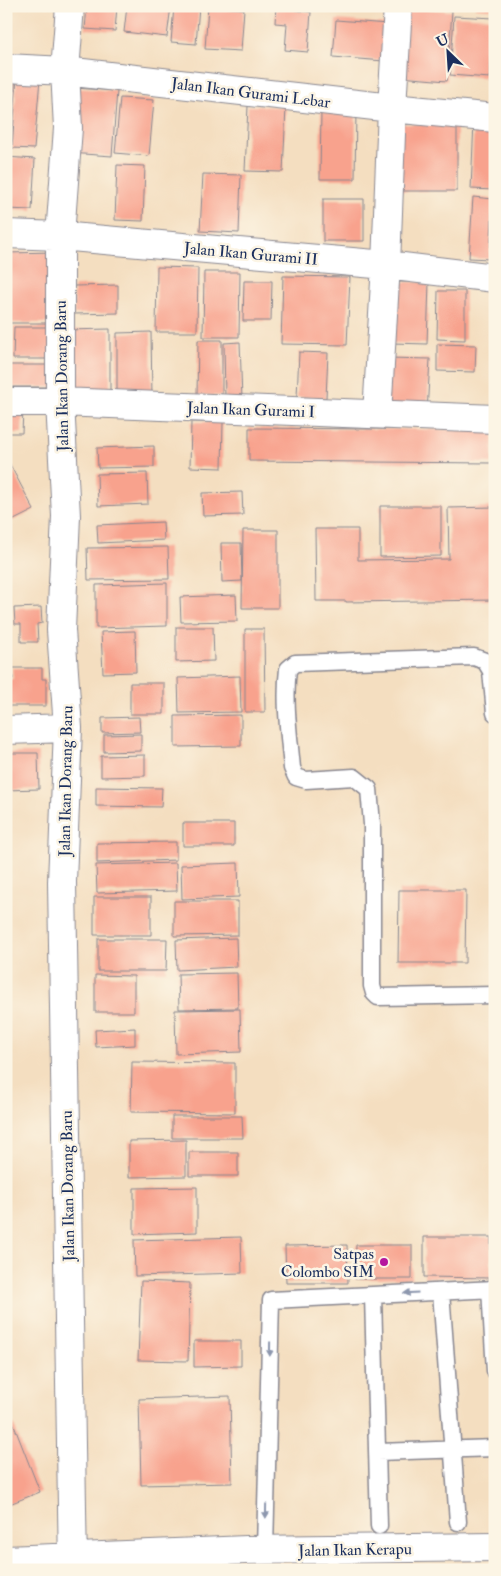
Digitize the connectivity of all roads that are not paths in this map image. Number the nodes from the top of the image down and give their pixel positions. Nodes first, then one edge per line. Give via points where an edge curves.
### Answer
1 (70, 6) edge
2 (398, 6) edge
3 (6, 68) edge
4 (65, 71) junction
5 (392, 108) junction
6 (495, 118) edge
7 (6, 234) edge
8 (60, 236) junction
9 (386, 265) junction
10 (495, 278) edge
11 (6, 402) edge
12 (60, 402) junction
13 (377, 414) junction
14 (495, 419) edge
15 (495, 713) edge
16 (68, 728) junction
17 (6, 730) edge
18 (495, 995) edge
19 (492, 1289) edge
20 (441, 1292) junction
21 (373, 1295) junction
22 (495, 1371) edge
23 (495, 1448) edge
24 (453, 1450) junction
25 (378, 1452) junction
26 (458, 1522) dead end
27 (379, 1526) dead end
28 (6, 1542) edge
29 (495, 1547) edge
30 (265, 1550) junction
31 (73, 1556) edge
32 (6, 1560) edge

1 - 4 street, Jalan Ikan Dorang Baru
2 - 5 street
3 - 4 street, Jalan Ikan Gurami Lebar
4 - 5 street, Jalan Ikan Gurami Lebar
4 - 8 street, Jalan Ikan Dorang Baru via 68,128
5 - 6 street, Jalan Ikan Gurami Lebar
5 - 9 street
7 - 8 street, Jalan Ikan Gurami II
8 - 9 street, Jalan Ikan Gurami II
8 - 12 street, Jalan Ikan Dorang Baru
9 - 10 street, Jalan Ikan Gurami II
9 - 13 street
11 - 12 street, Jalan Ikan Gurami I
12 - 13 street, Jalan Ikan Gurami I
12 - 16 street, Jalan Ikan Dorang Baru via 66,516 62,630
13 - 14 street, Jalan Ikan Gurami I
15 - 18 lane via 492,671 485,661 474,657 295,663 288,668 287,705 292,768 296,777 306,780 354,777 369,788 374,993 378,997
16 - 17 street
16 - 31 street, Jalan Ikan Dorang Baru via 62,882
19 - 20 lane
19 - 22 lane
20 -> 21 lane
20 - 24 lane
21 - 25 lane
21 -> 30 lane via 271,1300
23 - 24 lane
24 - 25 lane
24 - 26 lane
25 - 27 lane
28 - 31 street
29 - 30 street, Jalan Ikan Kerapu
30 - 31 street, Jalan Ikan Kerapu
31 - 32 street, Jalan Ikan Kerapu

